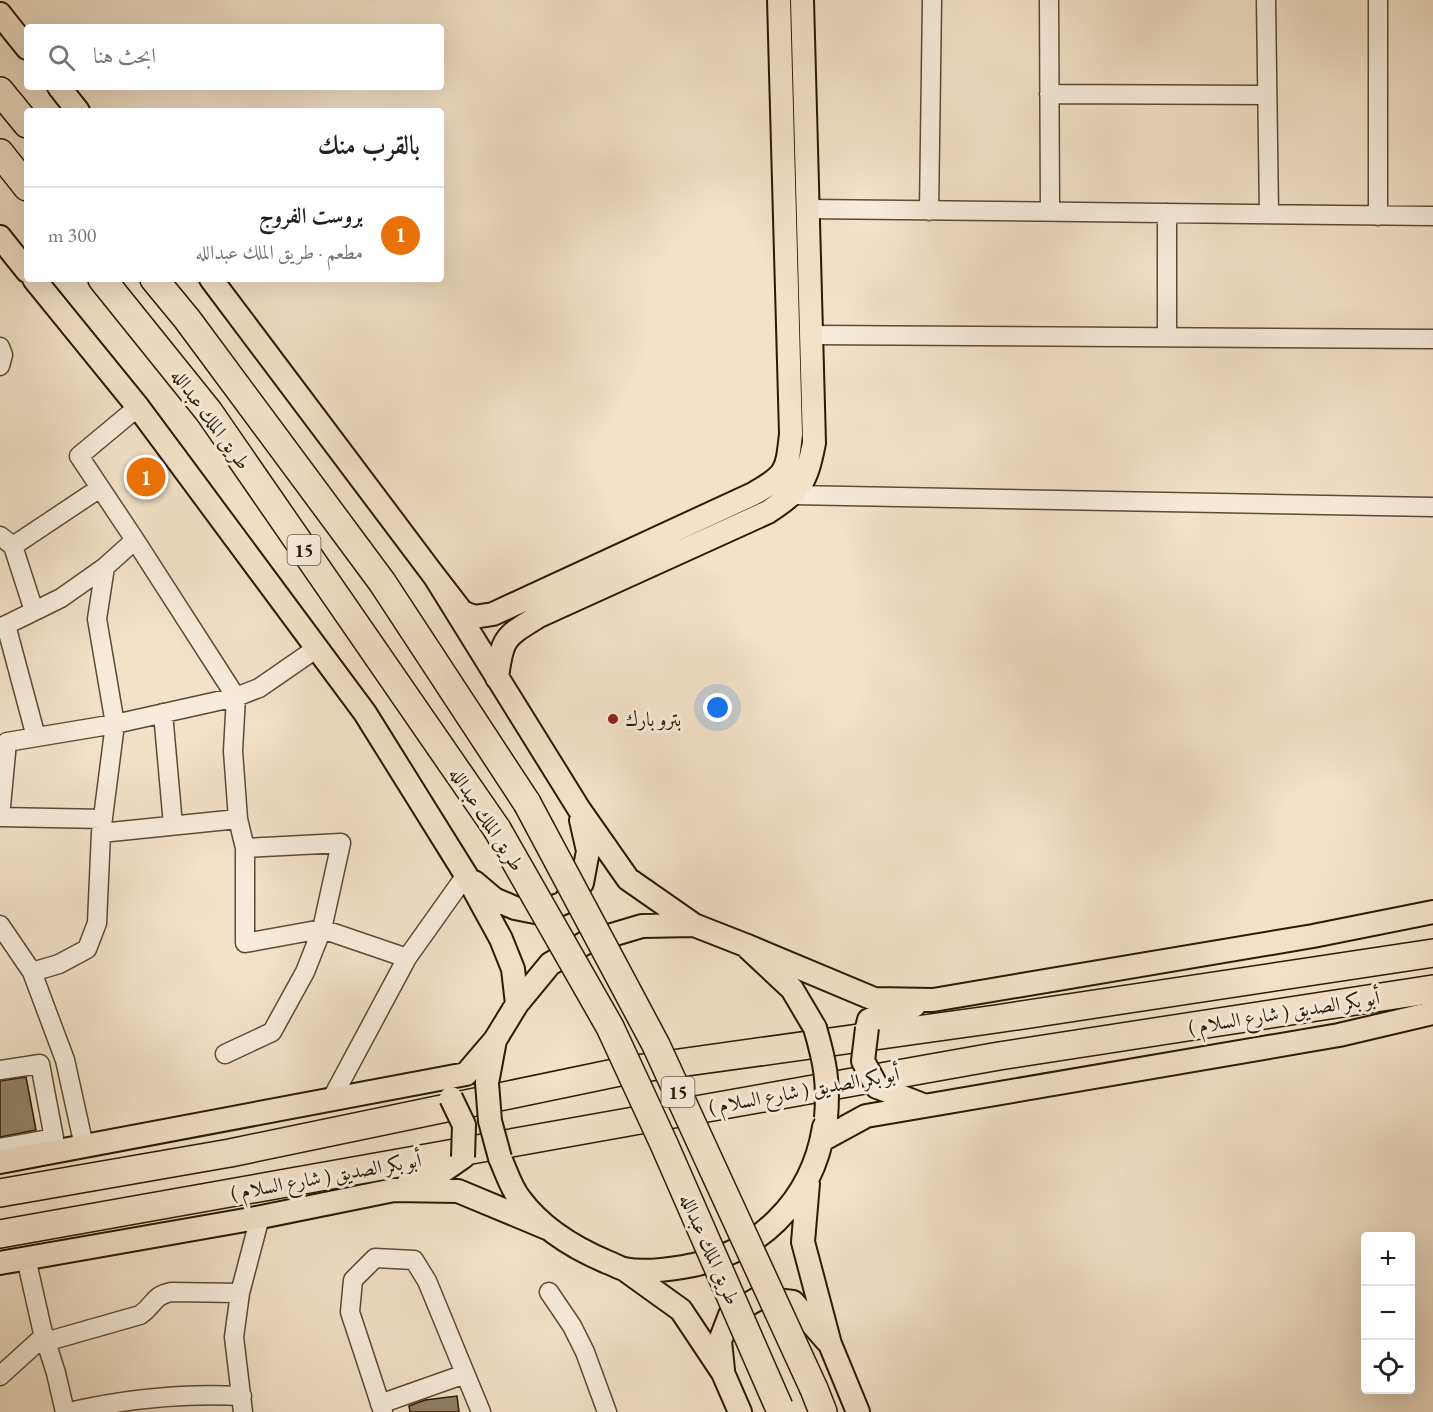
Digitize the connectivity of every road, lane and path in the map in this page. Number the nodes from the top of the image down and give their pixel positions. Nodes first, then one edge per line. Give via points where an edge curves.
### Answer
1 (779, 0) edge
2 (802, 0) edge
3 (932, 0) edge
4 (1049, 0) edge
5 (1266, 0) edge
6 (1378, 0) edge
7 (0, 14) edge
8 (24, 44) edge
9 (61, 90) edge
10 (0, 91) edge
11 (1049, 94) junction
12 (1268, 95) junction
13 (76, 108) edge
14 (24, 120) edge
15 (0, 153) edge
16 (24, 182) edge
17 (808, 209) junction
18 (929, 211) junction
19 (1050, 212) junction
20 (1167, 213) junction
21 (1269, 214) junction
22 (1378, 216) junction
23 (1433, 216) edge
24 (4, 247) edge
25 (24, 267) edge
26 (36, 282) edge
27 (104, 282) edge
28 (156, 282) edge
29 (213, 282) edge
30 (811, 335) junction
31 (1167, 337) junction
32 (1433, 339) edge
33 (0, 347) edge
34 (0, 366) edge
35 (138, 407) junction
36 (100, 488) junction
37 (793, 495) junction
38 (1433, 507) edge
39 (135, 540) junction
40 (7, 541) edge
41 (105, 567) junction
42 (435, 576) junction
43 (34, 611) junction
44 (3, 627) edge
45 (316, 648) junction
46 (497, 678) junction
47 (236, 697) junction
48 (163, 713) junction
49 (115, 724) junction
50 (36, 737) junction
51 (579, 808) junction
52 (238, 819) junction
53 (173, 825) junction
54 (102, 826) junction
55 (245, 848) junction
56 (466, 875) junction
57 (1433, 912) edge
58 (694, 924) junction
59 (0, 925) edge
60 (322, 929) junction
61 (745, 945) junction
62 (1433, 953) edge
63 (407, 958) junction
64 (33, 972) junction
65 (1433, 989) edge
66 (933, 1000) junction
67 (517, 1004) junction
68 (1433, 1013) edge
69 (1433, 1021) edge
70 (1339, 1035) junction
71 (495, 1040) junction
72 (225, 1054) dead end
73 (0, 1070) edge
74 (416, 1084) junction
75 (332, 1098) junction
76 (924, 1106) junction
77 (824, 1129) junction
78 (84, 1146) junction
79 (0, 1148) edge
80 (0, 1162) edge
81 (808, 1178) junction
82 (394, 1190) junction
83 (0, 1193) edge
84 (260, 1217) junction
85 (547, 1228) junction
86 (0, 1234) edge
87 (26, 1258) junction
88 (0, 1263) edge
89 (624, 1269) junction
90 (549, 1292) dead end
91 (240, 1293) junction
92 (45, 1339) junction
93 (830, 1344) junction
94 (723, 1373) junction
95 (465, 1374) junction
96 (0, 1376) edge
97 (818, 1400) edge
98 (242, 1404) edge
99 (381, 1408) edge
100 (780, 1409) edge
101 (67, 1412) edge
102 (481, 1412) edge
103 (607, 1412) edge
104 (740, 1412) edge
105 (858, 1412) edge

1 - 42 main road via 791,434 788,463 776,482 753,494 493,614 474,617 462,612
2 - 17 main road
3 - 18 street
4 - 11 street
5 - 12 street
6 - 22 street
7 - 8 main road
9 - 13 main road
10 - 14 highway
11 - 12 street
11 - 19 street
12 - 21 street
15 - 16 highway
17 - 18 street
17 - 30 main road
18 - 19 street
19 - 20 street
20 - 21 street
20 - 31 street
21 - 22 street
22 - 23 street
24 - 25 main road
26 - 35 main road
27 - 100 highway, طريق الملك عبدالله / 15, bridge via 209,412 497,829 610,1028
28 - 97 highway, طريق الملك عبدالله / 15, bridge via 382,582 527,803 656,1045
29 - 42 main road
30 - 31 street
30 - 37 main road via 814,442 808,473
31 - 32 street
33 - 34 street
35 - 36 street via 79,456
35 - 45 main road
36 - 39 street
36 - 40 street
37 - 38 street
37 - 46 main road via 768,512 539,616 510,634 500,651
39 - 41 street
39 - 47 street
40 - 43 street
41 - 43 street via 61,598
41 - 49 street via 97,618
42 - 46 main road
43 - 44 street
44 - 50 street
45 - 47 street via 259,688
45 - 56 main road via 365,713
46 - 51 main road
47 - 48 street
47 - 52 street via 232,751
48 - 49 street
48 - 53 street
49 - 50 street
49 - 54 street
50 - 54 street via 7,742 0,817
51 - 56 main road via 588,851 582,883 563,903 540,913 515,908 494,899
51 - 58 main road via 628,879
52 - 53 street
52 - 55 street
53 - 54 street
54 - 64 street via 97,923 87,949
55 - 60 street via 245,943
55 - 60 street via 341,843
56 - 63 street
56 - 67 main road via 513,969
57 - 66 main road
58 - 61 main road
58 - 67 main road via 642,926 585,943 550,964
59 - 64 street
60 - 63 street
60 - 72 street via 305,972 272,1032
61 - 66 main road via 873,999
61 - 77 main road, bridge via 792,989 815,1028 826,1063
62 - 83 highway, ( شارع السلام ) أبو بكر الصديق via 1008,1018 629,1070 230,1153
63 - 75 street
64 - 78 street via 65,1060
65 - 86 highway, ( شارع السلام ) أبو بكر الصديق via 999,1056
66 - 76 main road, bridge via 869,1020 863,1061 877,1087
67 - 71 main road
68 - 70 main road
69 - 70 street
70 - 76 main road
71 - 74 main road via 466,1074
71 - 85 main road, bridge via 487,1083 490,1121 500,1158 519,1198
73 - 79 street via 40,1064 54,1138
74 - 75 main road
74 - 82 main road, bridge via 451,1098 464,1125 463,1157 443,1171
75 - 78 main road
76 - 77 main road via 866,1116
77 - 81 main road
78 - 80 main road
81 - 89 main road via 787,1211 767,1231 732,1253 665,1270
81 - 93 main road via 802,1242
82 - 84 main road
82 - 85 main road via 458,1191
84 - 87 main road
84 - 91 street
85 - 89 main road via 586,1253
87 - 88 main road
87 - 92 street
89 - 94 main road via 681,1310
90 - 103 street via 585,1352
91 - 92 street via 161,1294 140,1315
91 - 98 street via 234,1337
92 - 96 street
92 - 101 street
93 - 94 main road via 793,1302 759,1298 730,1315 720,1341
93 - 105 main road
94 - 104 main road
95 - 99 street
95 - 99 street via 427,1281 414,1260 375,1258 353,1280 350,1312
95 - 102 street
98 - 101 street via 211,1394 169,1396

